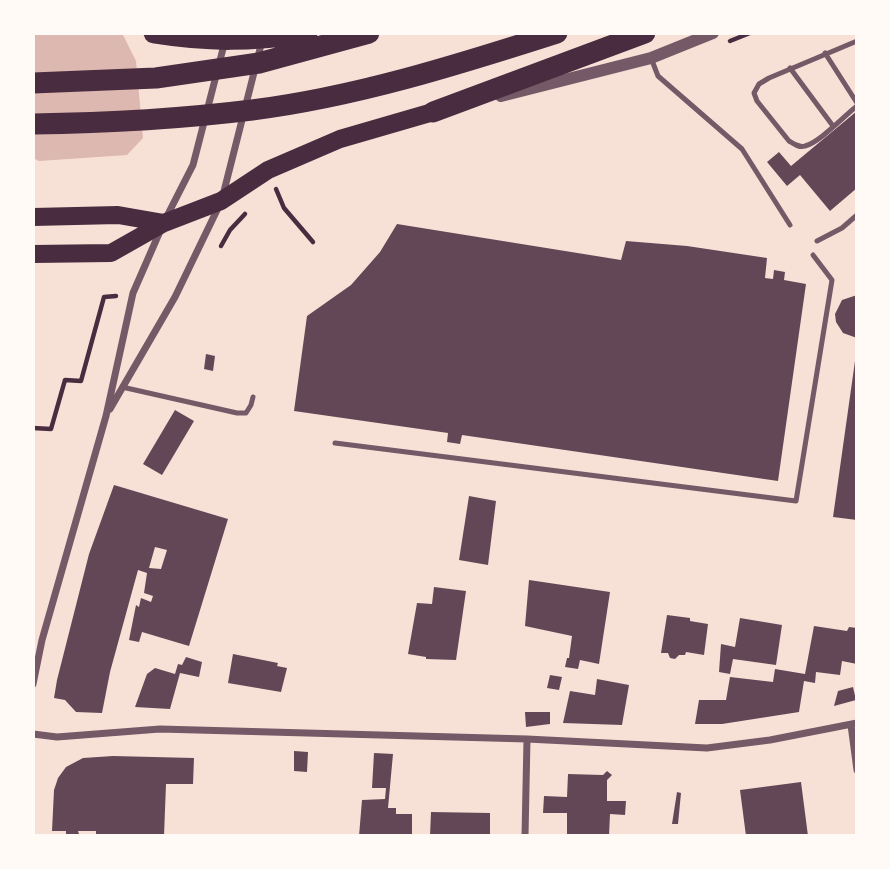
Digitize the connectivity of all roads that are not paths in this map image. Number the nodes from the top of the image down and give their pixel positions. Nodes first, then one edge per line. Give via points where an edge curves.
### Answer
1 (154, 33) edge
2 (227, 33) edge
3 (264, 33) edge
4 (307, 33) edge
5 (369, 33) edge
6 (556, 33) edge
7 (645, 33) edge
8 (713, 33) edge
9 (857, 41) edge
10 (825, 53) junction
11 (651, 58) junction
12 (790, 68) junction
13 (33, 83) edge
14 (857, 104) edge
15 (433, 112) junction
16 (33, 124) edge
17 (832, 126) junction
18 (221, 201) junction
19 (857, 215) edge
20 (33, 217) edge
21 (163, 223) junction
22 (790, 225) dead end
23 (817, 241) dead end
24 (33, 254) edge
25 (813, 255) dead end
26 (122, 387) junction
27 (253, 397) dead end
28 (106, 416) junction
29 (335, 443) dead end
30 (33, 684) edge
31 (854, 724) edge
32 (33, 734) edge
33 (527, 739) junction
34 (857, 770) edge
35 (525, 836) edge

1 - 4 highway via 242,41
2 - 21 street via 193,165
3 - 18 street
5 - 13 highway via 260,62 156,78
6 - 16 highway via 395,81 254,110 154,120
7 - 15 highway
8 - 11 street
9 - 10 lane
10 - 12 lane
10 - 14 lane
11 - 15 street
11 - 22 lane via 658,76 742,149
12 - 17 lane
12 - 17 lane via 759,84 754,93 757,101 795,145 804,147
14 - 17 lane
15 - 18 main road via 340,139 268,170
18 - 21 main road
18 - 26 street via 175,298
19 - 23 lane
20 - 21 main road via 118,215
21 - 24 main road via 111,253
21 - 28 street via 133,293
25 - 29 lane via 832,280 796,501
26 - 27 lane via 237,413 246,413
26 - 28 street
28 - 30 street
31 - 33 street via 707,748
31 - 34 street
32 - 33 street via 57,737 160,729
33 - 35 street

